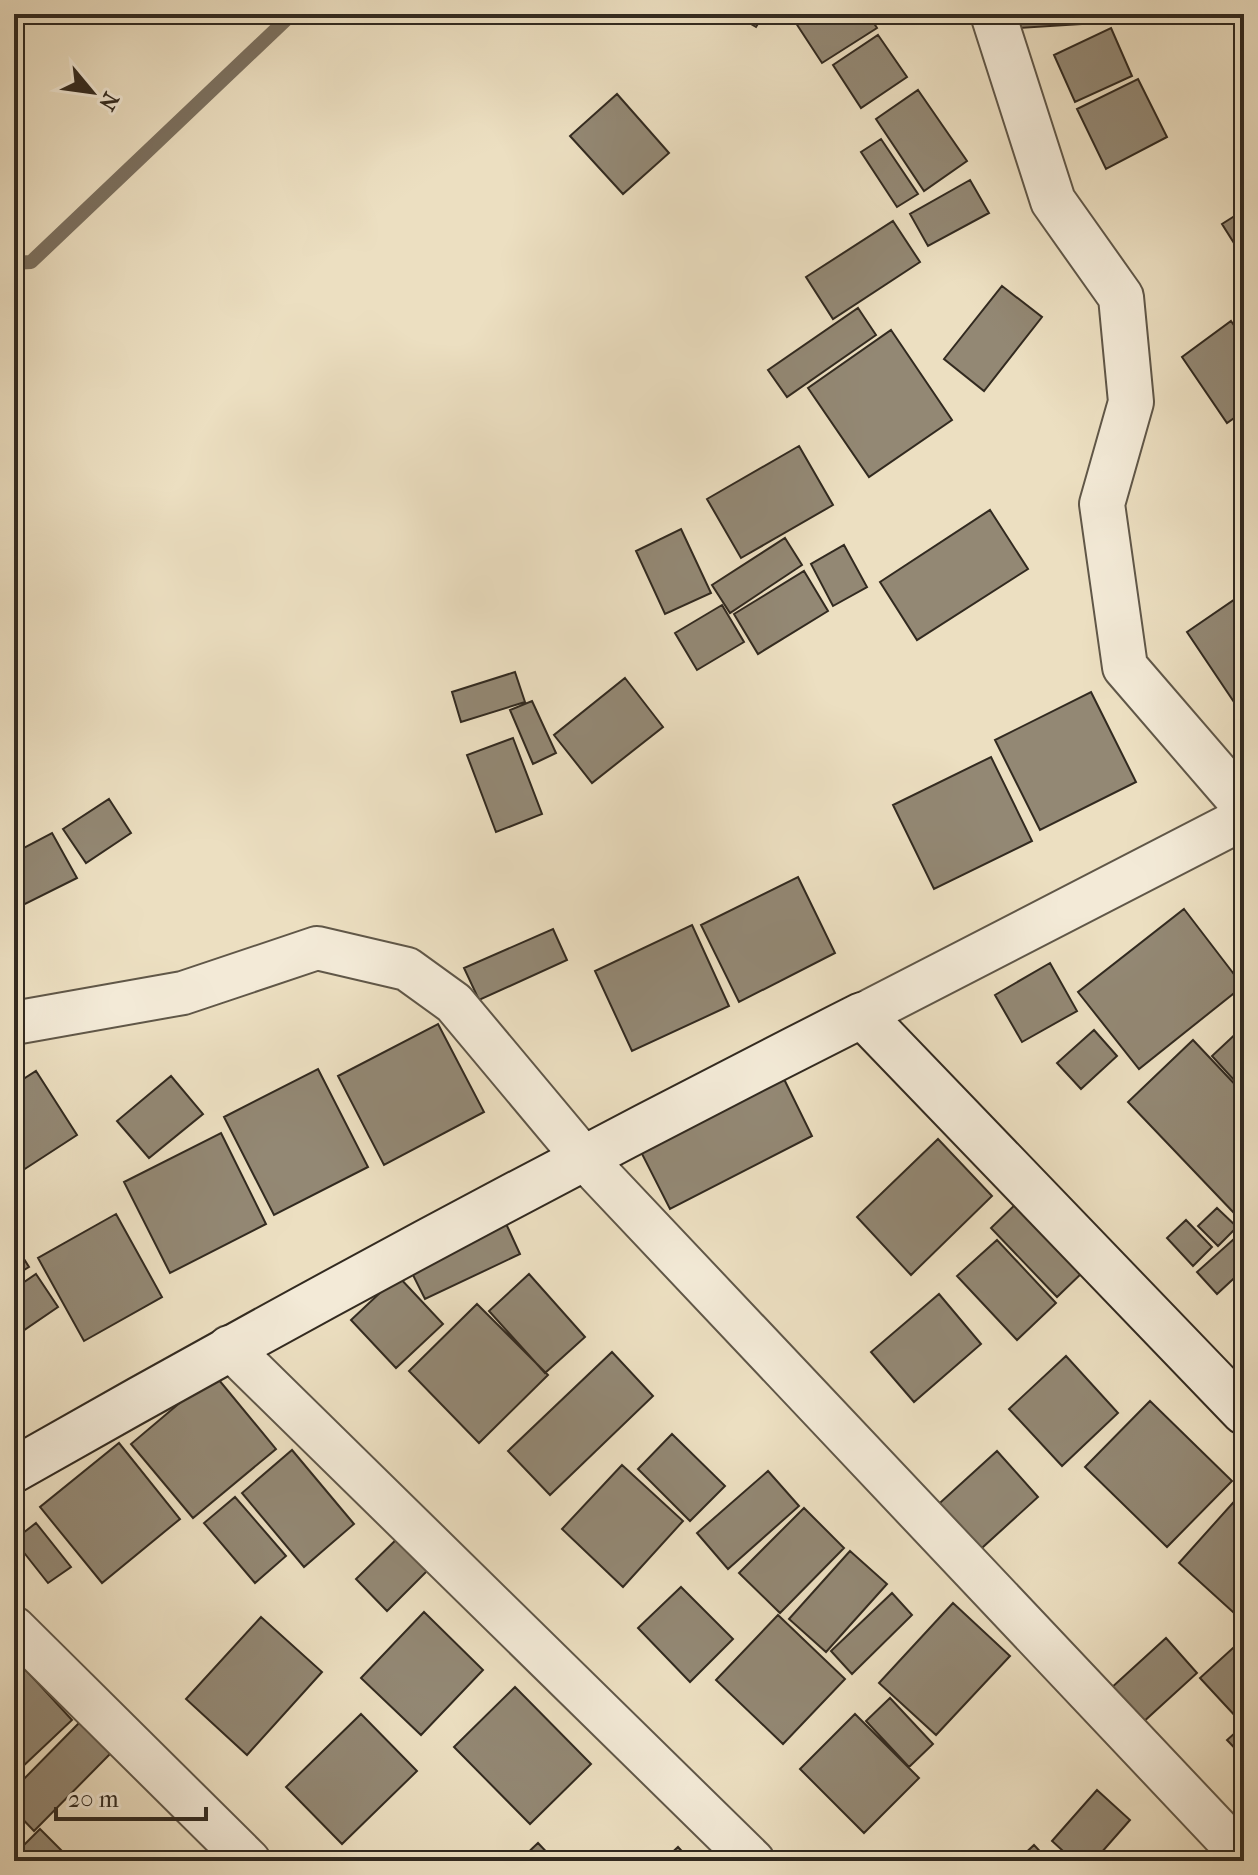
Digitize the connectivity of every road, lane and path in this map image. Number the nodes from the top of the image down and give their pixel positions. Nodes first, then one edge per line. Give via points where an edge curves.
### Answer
1 (993, 14) edge
2 (1244, 805) edge
3 (1244, 818) edge
4 (862, 1015) junction
5 (14, 1023) edge
6 (582, 1156) junction
7 (229, 1347) junction
8 (1244, 1412) edge
9 (14, 1470) edge
10 (14, 1628) edge
11 (1244, 1857) edge
12 (249, 1861) edge
13 (753, 1861) edge

1 - 2 main road via 1053,201 1121,297 1131,402 1102,504 1125,667
3 - 4 street
4 - 6 main road
4 - 8 main road
5 - 6 street via 183,993 317,948 407,969 454,1003
6 - 7 main road
6 - 11 street
7 - 9 main road
7 - 13 street
10 - 12 street

